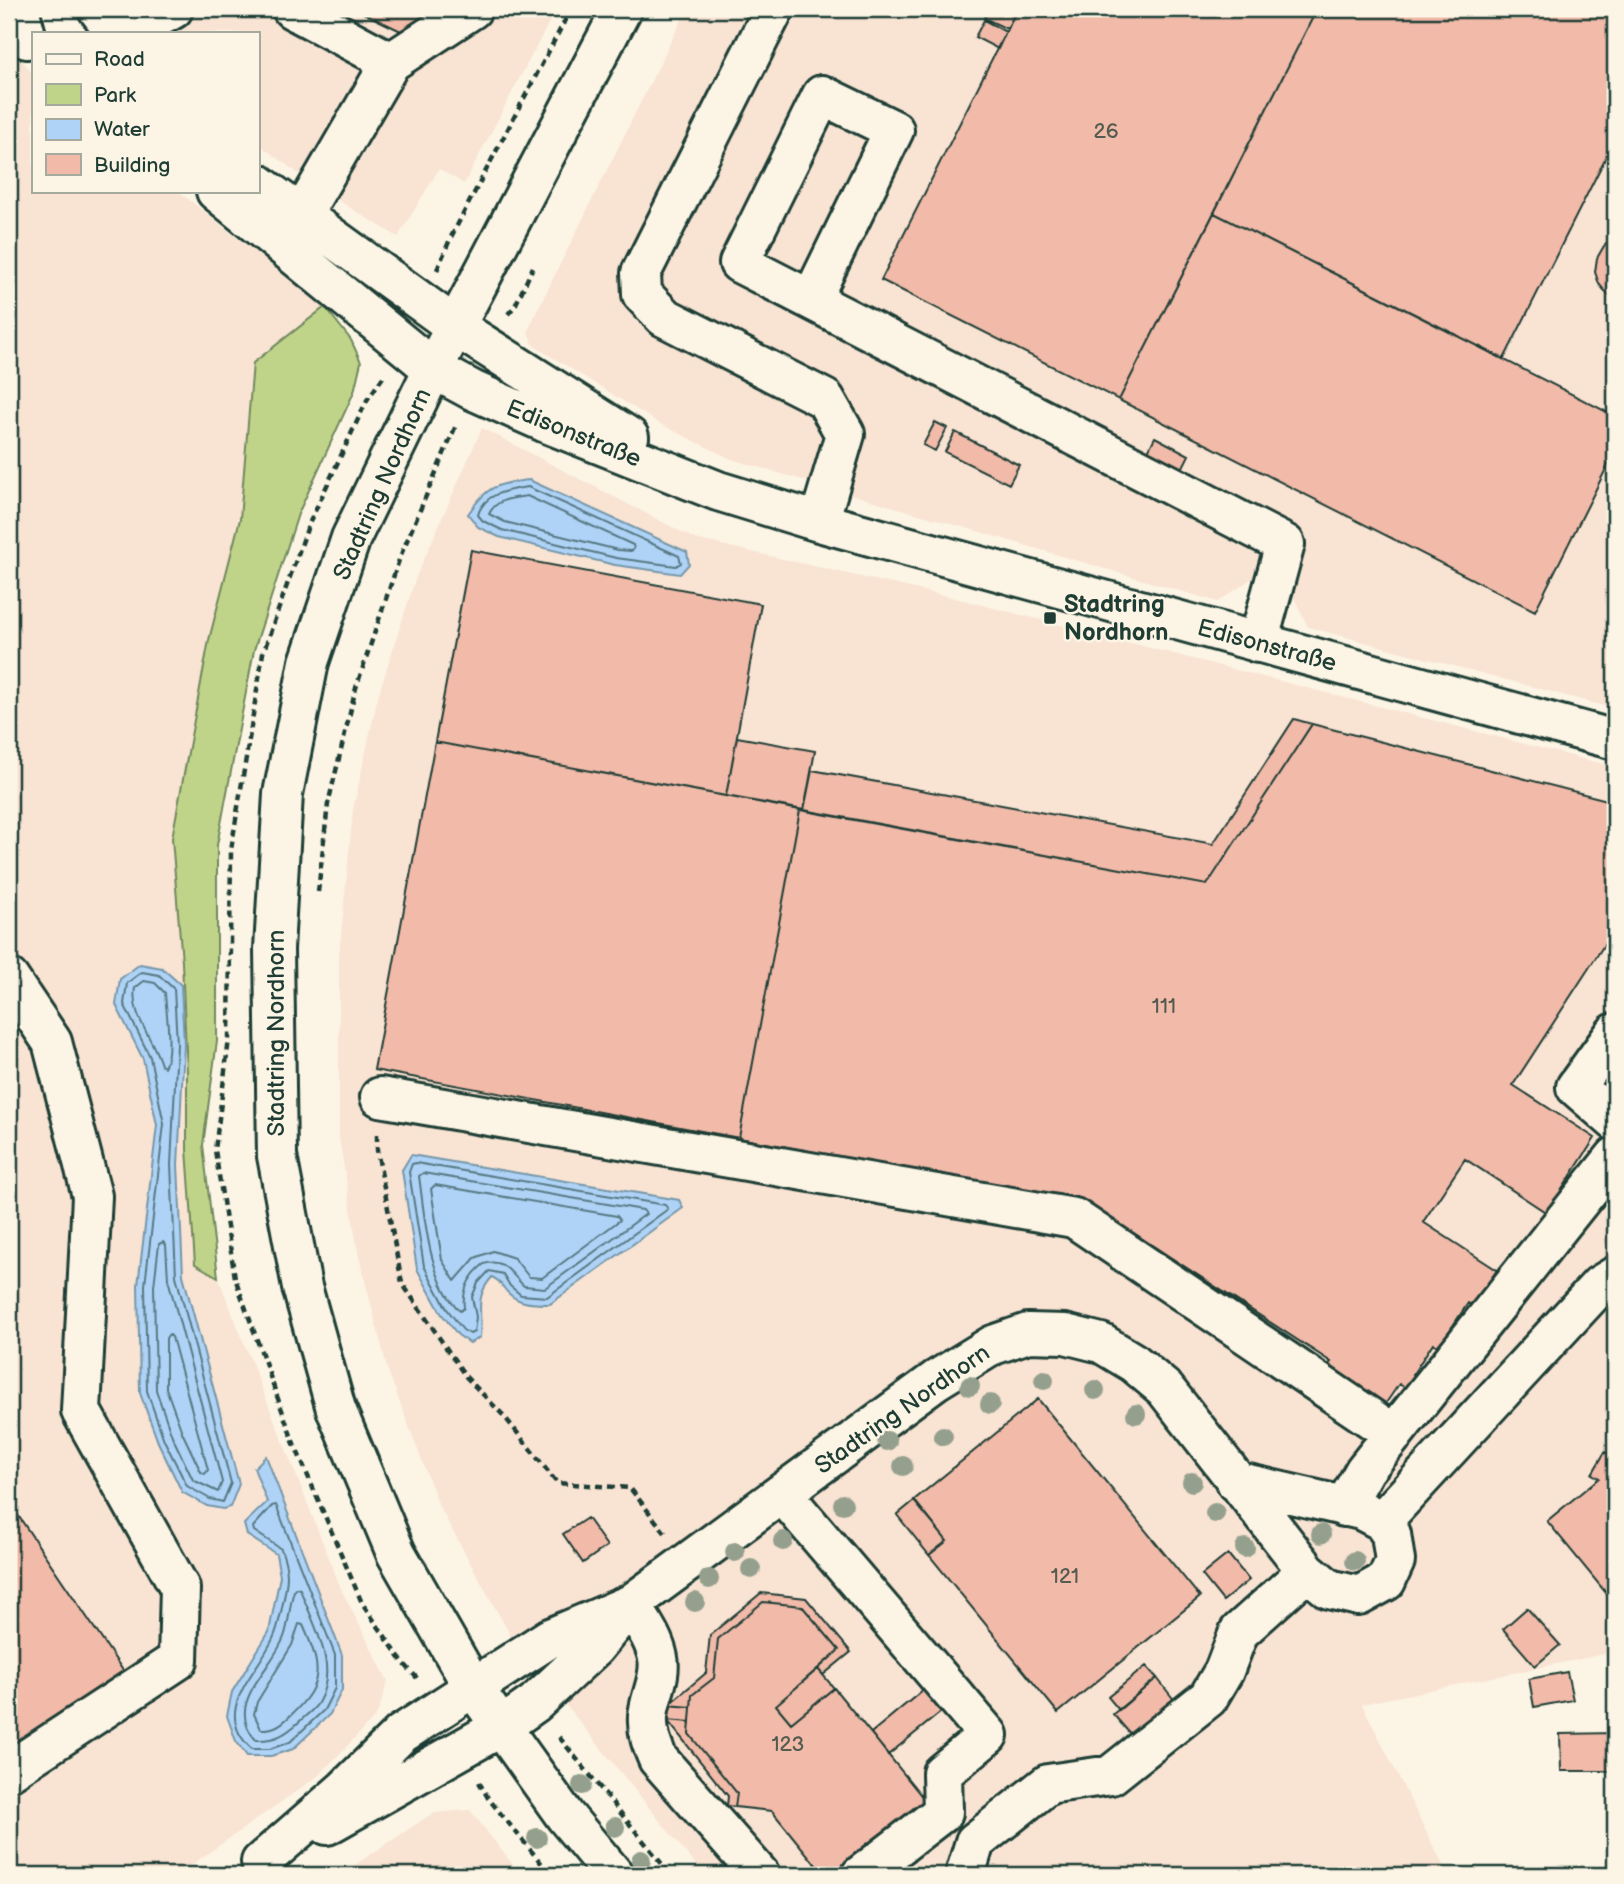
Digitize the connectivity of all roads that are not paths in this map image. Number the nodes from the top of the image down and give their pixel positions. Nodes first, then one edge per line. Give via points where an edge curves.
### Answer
1 (98, 9) edge
2 (173, 9) edge
3 (292, 9) edge
4 (472, 9) edge
5 (622, 9) edge
6 (774, 9) edge
7 (115, 32) edge
8 (132, 32) edge
9 (391, 62) junction
10 (259, 186) edge
11 (218, 192) edge
12 (293, 230) junction
13 (811, 300) junction
14 (456, 327) junction
15 (433, 369) junction
16 (718, 491) junction
17 (819, 522) junction
18 (1258, 643) junction
19 (1615, 740) edge
20 (9, 978) edge
21 (1615, 1033) edge
22 (380, 1097) road end
23 (1615, 1121) edge
24 (1615, 1157) edge
25 (1615, 1276) edge
26 (1394, 1434) junction
27 (1235, 1481) junction
28 (782, 1493) junction
29 (1344, 1507) junction
30 (1382, 1521) junction
31 (1307, 1571) junction
32 (631, 1604) junction
33 (474, 1686) junction
34 (501, 1727) junction
35 (9, 1771) edge
36 (251, 1869) edge
37 (614, 1875) edge
38 (760, 1875) edge
39 (861, 1875) edge
40 (965, 1875) edge

1 - 7 street
2 - 8 street
3 - 9 street
4 - 9 street
5 - 14 street, Stadtring Nordhorn
6 - 17 street via 641,273 642,294 664,317 825,399 845,435
9 - 12 street
10 - 12 street, Stadtring Nordhorn
11 - 12 street, Stadtring Nordhorn
12 - 14 street, Stadtring Nordhorn
12 - 15 street, Stadtring Nordhorn
13 - 13 street via 738,263 822,94 894,130
13 - 18 street via 1285,544
14 - 15 street, Stadtring Nordhorn
14 - 16 street, Edisonstraße
15 - 16 street, Edisonstraße via 512,408
15 - 33 street, Stadtring Nordhorn via 351,538 309,662 282,820 274,949 277,1156 302,1287 336,1409 396,1553
16 - 17 street, Edisonstraße
17 - 18 street, Edisonstraße
18 - 19 street, Edisonstraße
20 - 35 street via 52,1042 92,1196 81,1410 180,1587 178,1660
21 - 23 street via 1576,1087
22 - 26 street via 1074,1218
24 - 26 street
25 - 30 street via 1600,1285
26 - 29 street via 1365,1470
27 - 28 street, Stadtring Nordhorn via 1165,1389 1134,1363 1101,1343 1028,1333 993,1345 936,1380
27 - 29 street
27 - 31 street, Stadtring Nordhorn
28 - 32 street, Stadtring Nordhorn
28 - 39 street via 988,1735 942,1773 943,1812
29 - 30 street
30 - 31 street, Stadtring Nordhorn via 1391,1534 1395,1561 1386,1581 1359,1596 1329,1589
31 - 40 street via 1239,1632 1208,1698 1111,1775 1048,1784 975,1842
32 - 33 street, Stadtring Nordhorn via 550,1637
32 - 34 street, Stadtring Nordhorn via 550,1691
32 - 38 street via 659,1661 648,1716 649,1740 658,1759
33 - 34 street, Stadtring Nordhorn
33 - 36 street via 401,1734
34 - 36 street
34 - 37 street, Stadtring Nordhorn

